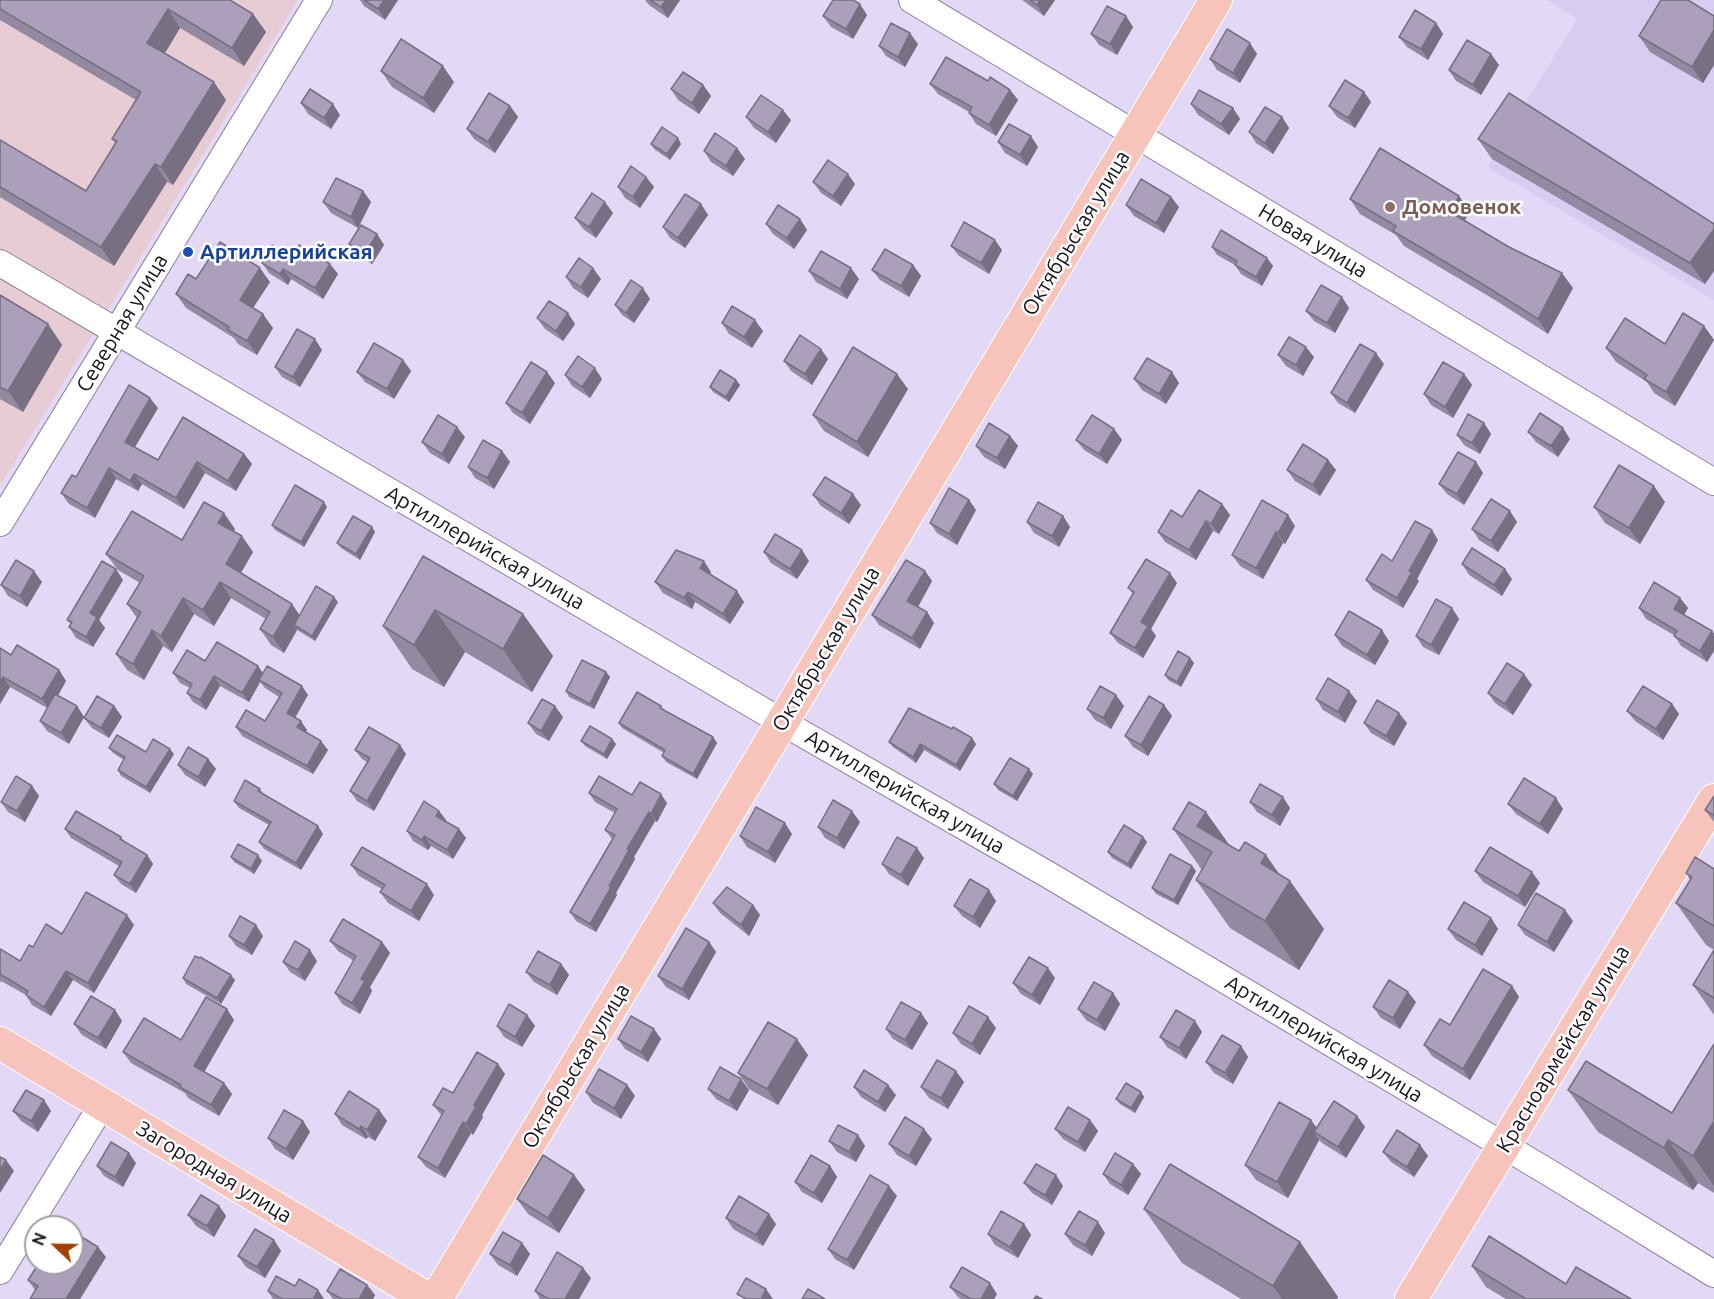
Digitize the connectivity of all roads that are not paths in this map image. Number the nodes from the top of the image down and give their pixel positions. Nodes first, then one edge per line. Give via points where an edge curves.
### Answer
1 (319, 0) edge
2 (912, 0) edge
3 (1215, 0) edge
4 (1135, 134) junction
5 (0, 262) edge
6 (117, 332) junction
7 (1714, 482) edge
8 (0, 523) edge
9 (782, 722) junction
10 (1714, 800) edge
11 (0, 1043) edge
12 (102, 1105) junction
13 (1504, 1147) junction
14 (0, 1271) edge
15 (1714, 1274) edge
16 (428, 1299) edge
17 (436, 1299) edge
18 (1411, 1299) edge

1 - 6 street, Северная улица
2 - 4 street, Новая улица
3 - 4 main road, Октябрьская улица
4 - 7 street, Новая улица
4 - 9 main road, Октябрьская улица
5 - 6 street, Артиллерийская улица
6 - 8 street, Северная улица
6 - 9 street, Артиллерийская улица
9 - 13 street, Артиллерийская улица via 1047,873
9 - 17 main road, Октябрьская улица
10 - 13 main road, Красноармейская улица
11 - 12 main road, Загородная улица
12 - 14 street
12 - 16 main road, Загородная улица
13 - 15 street, Артиллерийская улица
13 - 18 main road, Красноармейская улица

